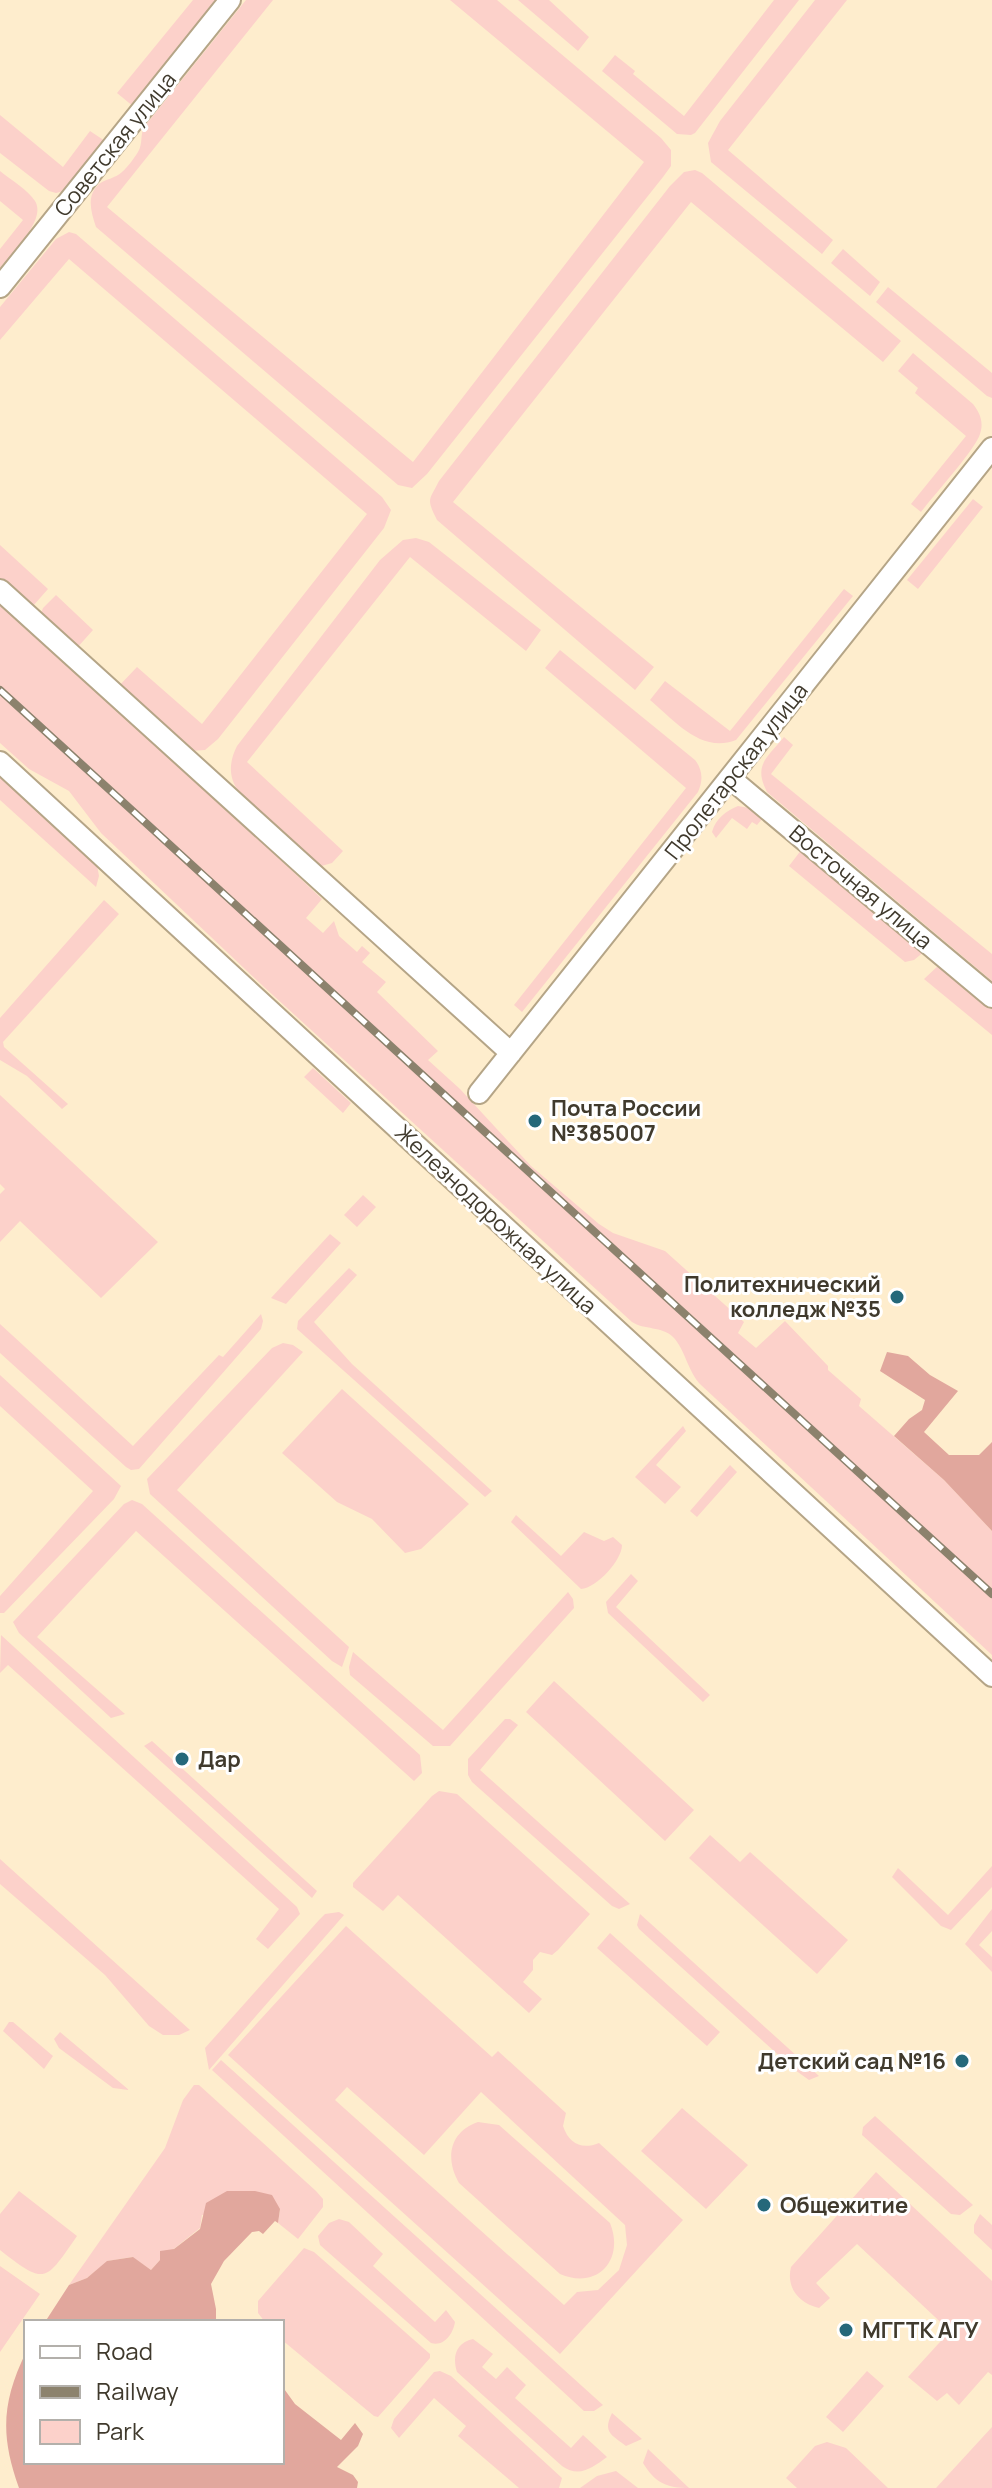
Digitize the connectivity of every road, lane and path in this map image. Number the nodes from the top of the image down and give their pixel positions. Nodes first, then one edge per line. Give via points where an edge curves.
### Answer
1 (230, 0) edge
2 (0, 287) edge
3 (992, 448) edge
4 (0, 590) edge
5 (0, 762) edge
6 (730, 778) junction
7 (992, 997) edge
8 (511, 1053) junction
9 (479, 1093) dead end
10 (992, 1676) edge

1 - 2 street, Советская улица
3 - 6 street, Пролетарская улица
4 - 8 street
5 - 10 street, Железнодорожная улица
6 - 7 street, Восточная улица
6 - 8 street, Пролетарская улица
8 - 9 street, Пролетарская улица

